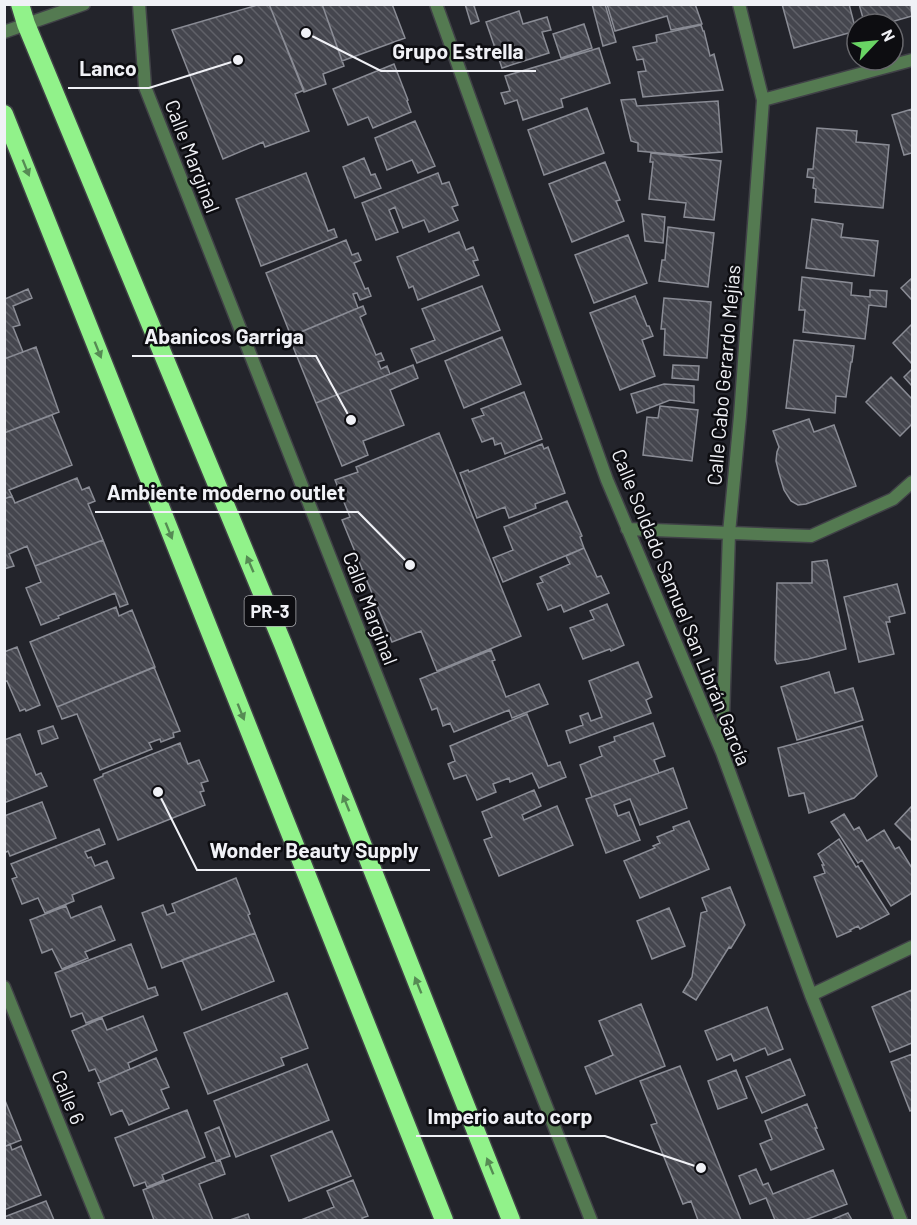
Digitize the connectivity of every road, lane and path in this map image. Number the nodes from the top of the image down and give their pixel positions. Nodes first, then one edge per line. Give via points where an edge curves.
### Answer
1 (20, 4) edge
2 (84, 4) edge
3 (139, 4) edge
4 (436, 4) edge
5 (739, 4) edge
6 (26, 24) junction
7 (4, 32) edge
8 (912, 60) edge
9 (763, 100) junction
10 (4, 114) edge
11 (912, 482) edge
12 (627, 529) junction
13 (729, 533) junction
14 (722, 752) junction
15 (912, 947) edge
16 (4, 987) edge
17 (811, 995) junction
18 (98, 1221) edge
19 (444, 1221) edge
20 (511, 1221) edge
21 (591, 1221) edge
22 (901, 1221) edge

1 - 6 highway, PR-3
2 - 6 street
3 - 21 street, Calle Marginal via 145,87
4 - 12 street, Calle Soldado Samuel San Librán García
5 - 9 street, Calle Cabo Gerardo Mejías
6 - 7 street
20 -> 6 highway, PR-3 via 284,644
8 - 9 street
9 - 13 street, Calle Cabo Gerardo Mejías
10 -> 19 highway
11 - 13 street via 893,500 811,536
12 - 13 street
12 - 14 street, Calle Soldado Samuel San Librán García
13 - 14 street, Calle Cabo Gerardo Mejías
14 - 17 street, Calle Soldado Samuel San Librán García
15 - 17 street
16 - 18 street, Calle 6
17 - 22 street, Calle Soldado Samuel San Librán García

